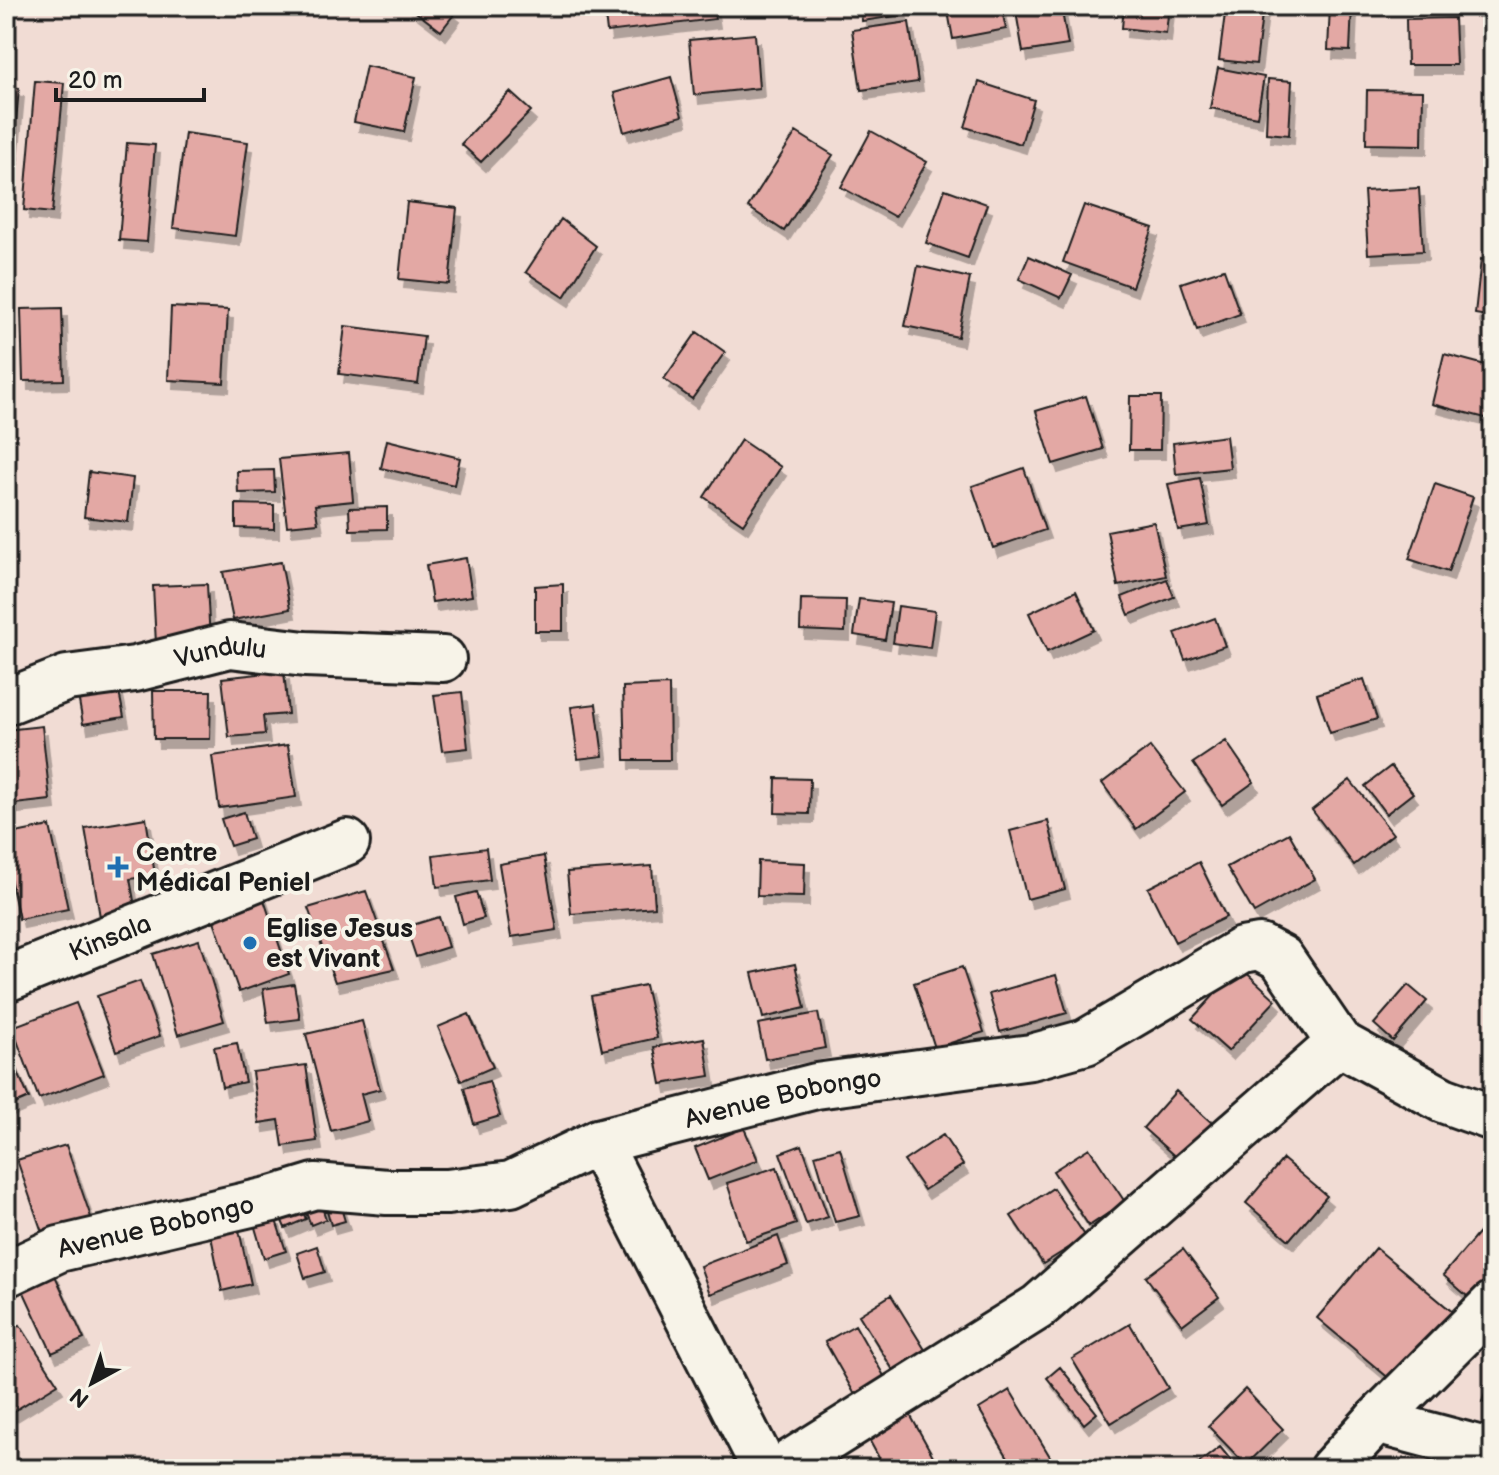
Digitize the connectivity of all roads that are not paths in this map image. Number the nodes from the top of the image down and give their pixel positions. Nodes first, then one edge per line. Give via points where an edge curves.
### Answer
1 (443, 659) dead end
2 (6, 702) edge
3 (347, 842) dead end
4 (6, 979) edge
5 (1339, 1043) junction
6 (1493, 1118) edge
7 (598, 1142) junction
8 (6, 1274) edge
9 (1493, 1304) edge
10 (1376, 1421) junction
11 (1493, 1452) edge
12 (765, 1469) edge
13 (780, 1469) edge
14 (1332, 1469) edge

1 - 2 street, Vundulu via 305,654 230,645 135,669 67,678
3 - 4 street, Kinsala
5 - 6 street, Avenue Bobongo via 1443,1100
5 - 7 street, Avenue Bobongo via 1281,958 1260,947 1242,950 1086,1042 1031,1057 816,1086
5 - 13 street via 1038,1307
7 - 8 street, Avenue Bobongo via 511,1184 447,1192 315,1186 59,1249
7 - 12 street
9 - 10 street
10 - 11 street
10 - 14 street

